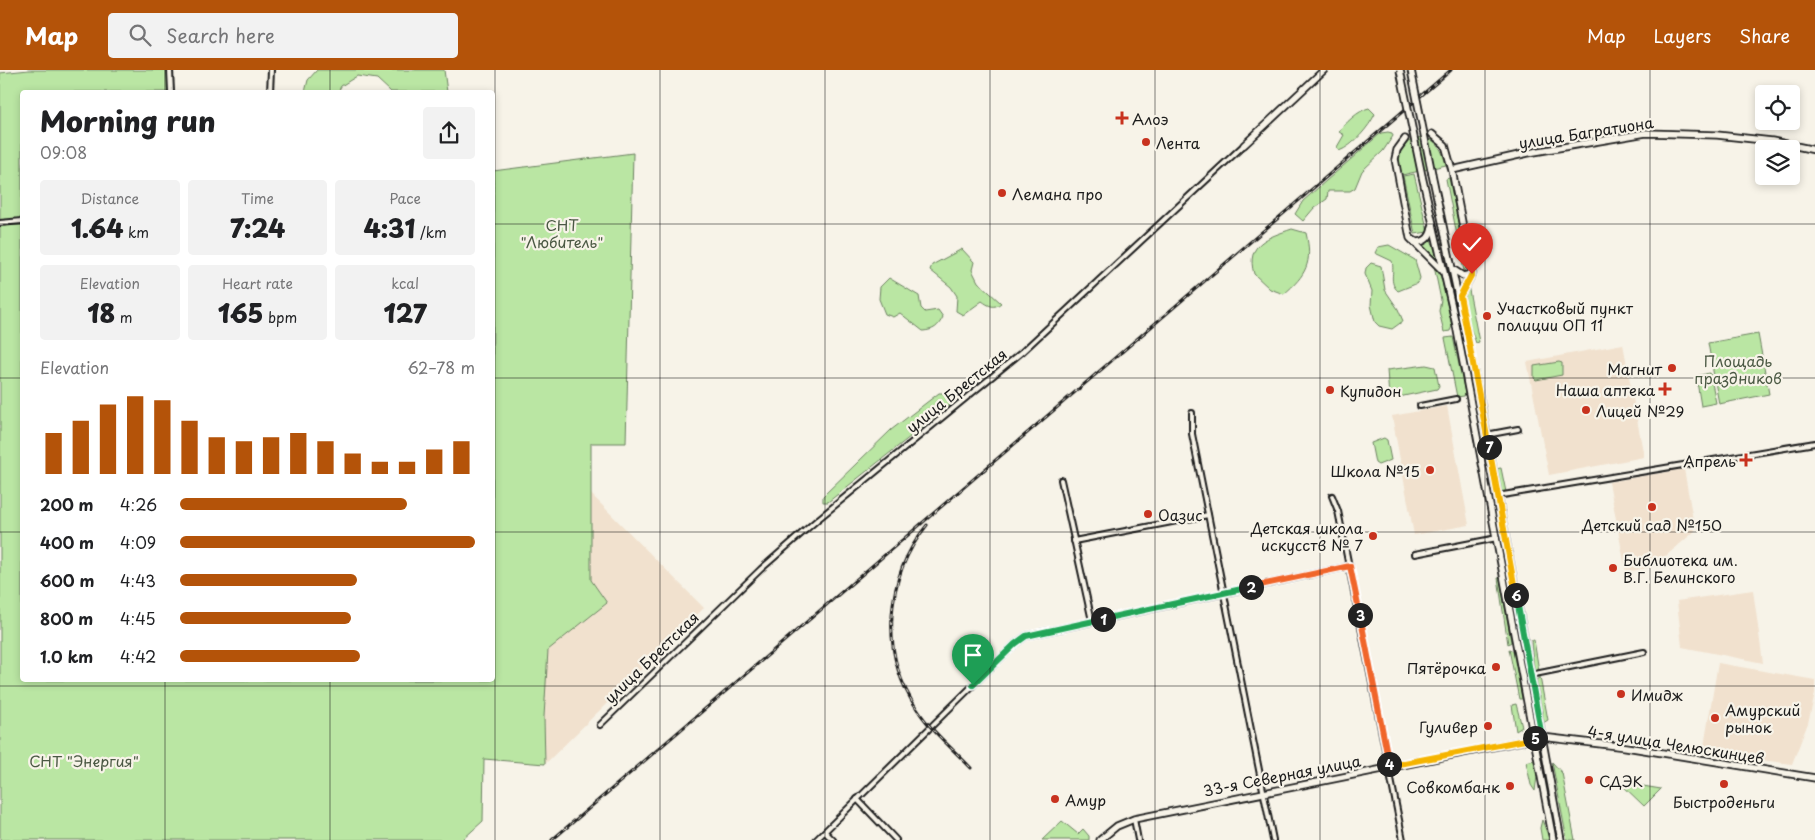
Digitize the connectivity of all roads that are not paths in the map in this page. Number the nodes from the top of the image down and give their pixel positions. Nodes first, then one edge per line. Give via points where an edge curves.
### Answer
1 (170, 70) edge
2 (271, 70) edge
3 (1324, 70) edge
4 (1400, 70) edge
5 (1411, 70) edge
6 (171, 90) edge
7 (270, 90) edge
8 (1432, 134) dead end
9 (1405, 139) dead end
10 (1244, 145) joint
11 (1815, 150) edge
12 (1452, 170) junction
13 (20, 221) edge
14 (1433, 222) junction
15 (0, 223) edge
16 (1410, 238) junction
17 (1454, 270) junction
18 (1472, 274) junction
19 (1446, 278) junction
20 (1460, 296) junction
21 (1456, 399) dead end
22 (1420, 406) dead end
23 (1192, 413) dead end
24 (1518, 429) dead end
25 (1486, 435) junction
26 (1815, 442) edge
27 (1061, 480) dead end
28 (1332, 496) dead end
29 (1497, 496) junction
30 (1489, 498) junction
31 (1208, 515) junction
32 (1497, 538) junction
33 (1074, 541) junction
34 (1415, 554) dead end
35 (1350, 566) junction
36 (1222, 594) junction
37 (1092, 621) junction
38 (1644, 652) dead end
39 (1533, 675) junction
40 (1522, 677) junction
41 (600, 725) dead end
42 (1542, 737) junction
43 (1534, 738) junction
44 (1389, 766) junction
45 (1815, 778) edge
46 (1263, 792) junction
47 (857, 799) junction
48 (1134, 819) junction
49 (825, 832) junction
50 (816, 840) edge
51 (833, 840) edge
52 (896, 840) edge
53 (1100, 840) edge
54 (1138, 840) edge
55 (1273, 840) edge
56 (1403, 840) edge
57 (1553, 840) edge
58 (1562, 840) edge

1 - 6 street
2 - 7 street
3 - 10 main road, улица Брестская
4 - 14 main road, bridge
5 - 17 main road, bridge
8 - 12 main road via 1445,146
9 - 16 main road via 1395,159
10 - 41 street, улица Брестская via 1022,352 761,568
11 - 12 main road, улица Багратиона via 1717,135 1646,133
12 - 18 main road
13 - 15 street
14 - 16 main road via 1432,232 1425,240 1417,242
14 - 19 main road
16 - 19 main road via 1442,269
17 - 18 main road via 1462,276
17 - 20 main road
18 - 20 main road
19 - 30 main road
20 - 25 main road
21 - 22 street
23 - 31 street via 1192,434
24 - 25 street
25 - 29 main road
26 - 29 street
27 - 33 street
28 - 35 street
29 - 30 main road
29 - 39 main road
30 - 32 main road
31 - 33 street
31 - 36 street
32 - 34 street
32 - 40 main road
33 - 37 street
35 - 36 street
35 - 44 street
36 - 37 street
36 - 46 street
37 - 47 street via 1021,639
38 - 39 street
39 - 40 main road
39 - 42 main road
40 - 43 main road
42 - 43 main road, 4-я улица Челюскинцев
42 - 45 main road, 4-я улица Челюскинцев via 1626,747
42 - 58 main road
43 - 44 main road, 33-я Северная улица
43 - 57 main road
44 - 46 main road, 33-я Северная улица
44 - 56 street
46 - 48 main road, 33-я Северная улица
46 - 55 street
47 - 49 street
47 - 52 street
48 - 53 main road, 33-я Северная улица
48 - 54 street
49 - 50 street
49 - 51 street

